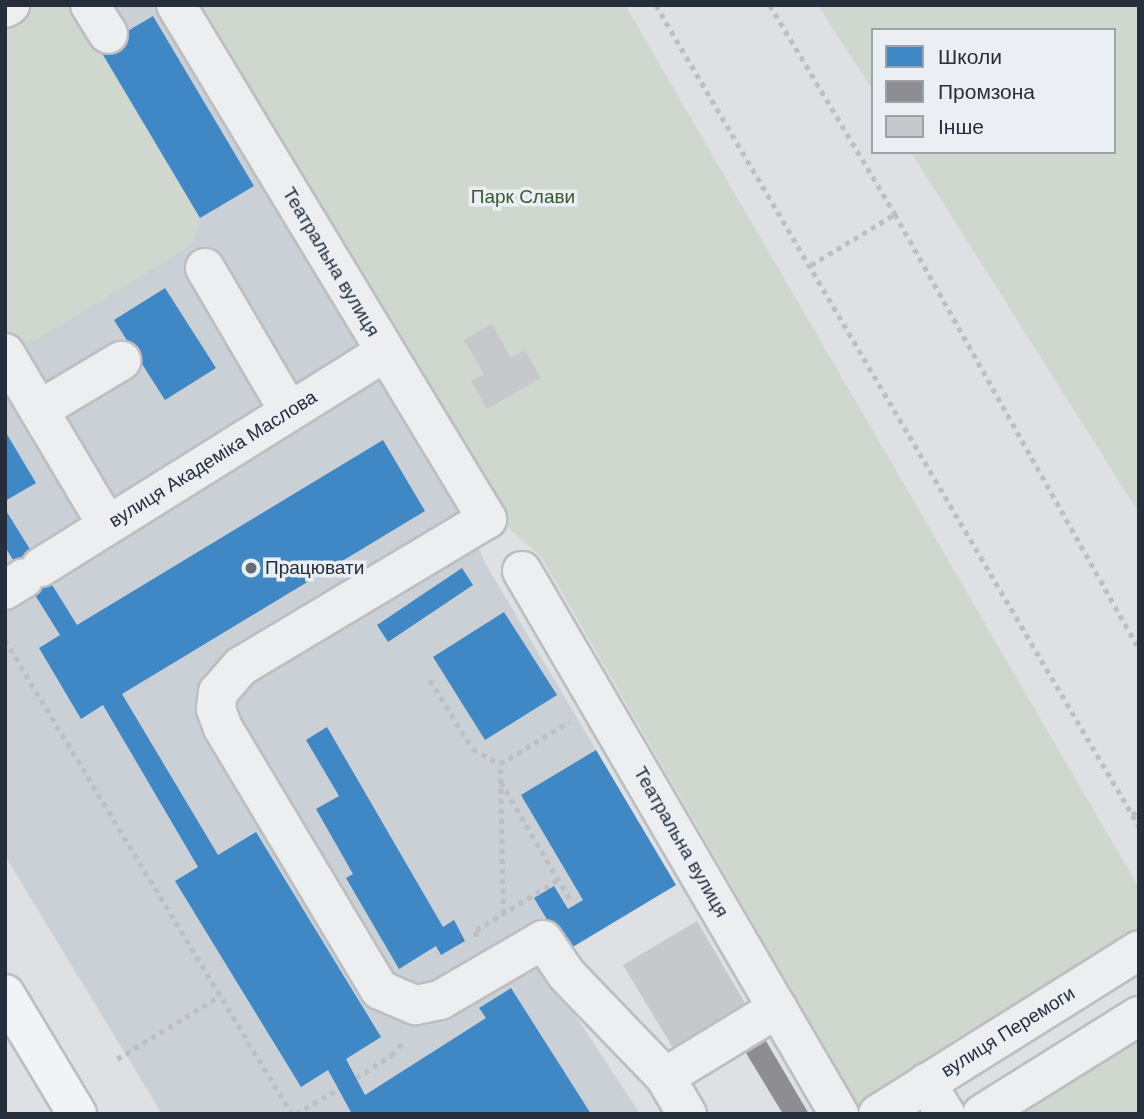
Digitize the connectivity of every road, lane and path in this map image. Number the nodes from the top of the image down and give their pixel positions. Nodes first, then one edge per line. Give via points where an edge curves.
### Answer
1 (10, 5) edge
2 (176, 5) edge
3 (656, 5) edge
4 (770, 5) edge
5 (5, 8) edge
6 (895, 214) junction
7 (811, 265) junction
8 (205, 268) dead end
9 (385, 352) junction
10 (5, 353) edge
11 (121, 361) dead end
12 (39, 410) junction
13 (289, 411) junction
14 (107, 525) junction
15 (522, 571) dead end
16 (24, 578) edge
17 (5, 640) edge
18 (1139, 648) edge
19 (430, 680) dead end
20 (600, 704) junction
21 (500, 764) junction
22 (501, 781) junction
23 (1139, 810) edge
24 (1132, 814) junction
25 (1139, 826) edge
26 (570, 899) dead end
27 (503, 914) dead end
28 (1139, 950) edge
29 (5, 994) edge
30 (220, 996) junction
31 (416, 1005) junction
32 (778, 1009) junction
33 (1139, 1016) edge
34 (117, 1059) dead end
35 (356, 1077) dead end
36 (665, 1077) junction
37 (338, 1089) dead end
38 (935, 1099) edge
39 (307, 1111) edge
40 (77, 1114) edge
41 (294, 1114) edge
42 (687, 1114) edge
43 (839, 1114) edge
44 (878, 1114) edge
45 (982, 1114) edge

1 - 5 street
2 - 9 street, Театральна вулиця
3 - 7 path
4 - 6 path
6 - 7 path
6 - 18 path
7 - 24 path
8 - 13 street
9 - 13 street, вулиця Академіка Маслова
9 - 31 street, Театральна вулиця via 487,519 241,666 218,692 216,709 223,728 380,990
10 - 12 street
11 - 12 street
12 - 14 street
13 - 14 street, вулиця Академіка Маслова
14 - 16 street, вулиця Академіка Маслова
15 - 20 street, Театральна вулиця
17 - 30 path
19 - 21 path via 473,748
20 - 21 path
20 - 32 street, Театральна вулиця
21 - 22 path
22 - 26 path
22 - 27 path
23 - 24 path
24 - 25 path
28 - 38 street, вулиця Перемоги
29 - 40 main road
30 - 34 path
30 - 41 path
31 - 35 path via 408,1037 392,1055
31 - 36 street via 440,1000 543,940 567,975
32 - 36 street
32 - 43 street, Театральна вулиця
33 - 45 street
36 - 42 street
37 - 39 path
38 - 44 street, вулиця Перемоги
39 - 41 path

